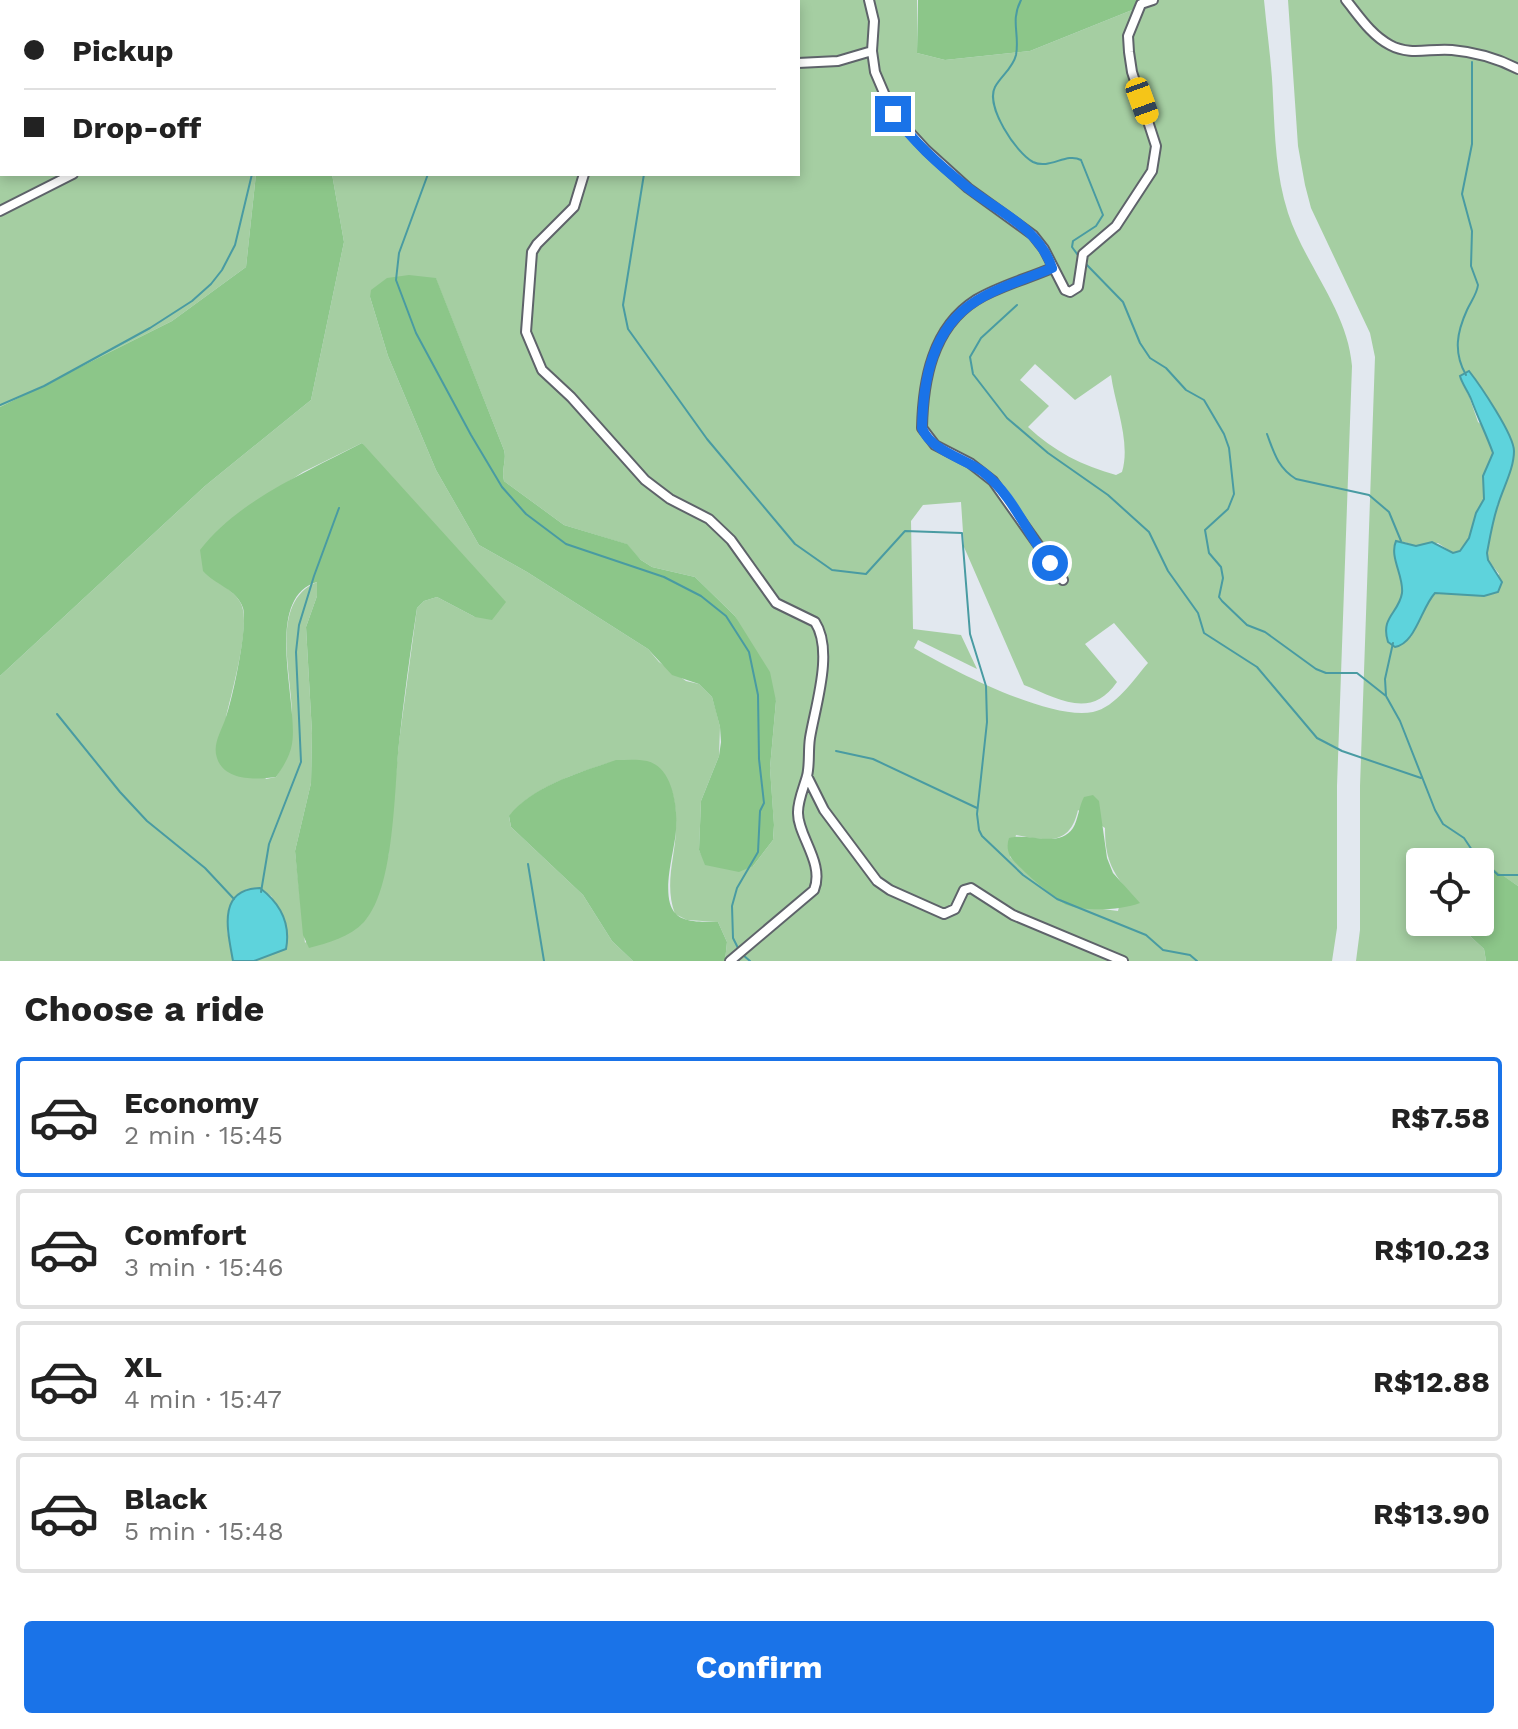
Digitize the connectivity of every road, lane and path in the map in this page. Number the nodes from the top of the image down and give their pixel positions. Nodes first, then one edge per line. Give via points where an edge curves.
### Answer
1 (869, 0) edge
2 (1153, 0) edge
3 (1346, 0) edge
4 (872, 51) junction
5 (800, 63) edge
6 (1518, 69) edge
7 (69, 176) edge
8 (583, 176) edge
9 (0, 211) edge
10 (1052, 268) junction
11 (1063, 580) dead end
12 (807, 776) junction
13 (730, 961) edge
14 (1123, 961) edge

1 - 4 street
2 - 10 street via 1141,4 1128,36 1132,72 1156,146 1152,171 1116,226 1083,254 1075,291 1065,290
3 - 6 street via 1372,33 1392,47 1486,56
4 - 5 street via 827,63
4 - 10 street via 880,88 900,124 968,188 1033,235
7 - 9 street
8 - 12 street via 574,207 532,252 526,332 532,350 542,370 645,480 709,519 776,603 815,622 822,641 822,670
10 - 11 street via 985,296 954,320 928,368 922,428 935,445 993,481
12 - 13 street via 797,816 811,852 814,890
12 - 14 street via 824,810 883,886 944,914 955,909 964,890 971,888 1013,915

